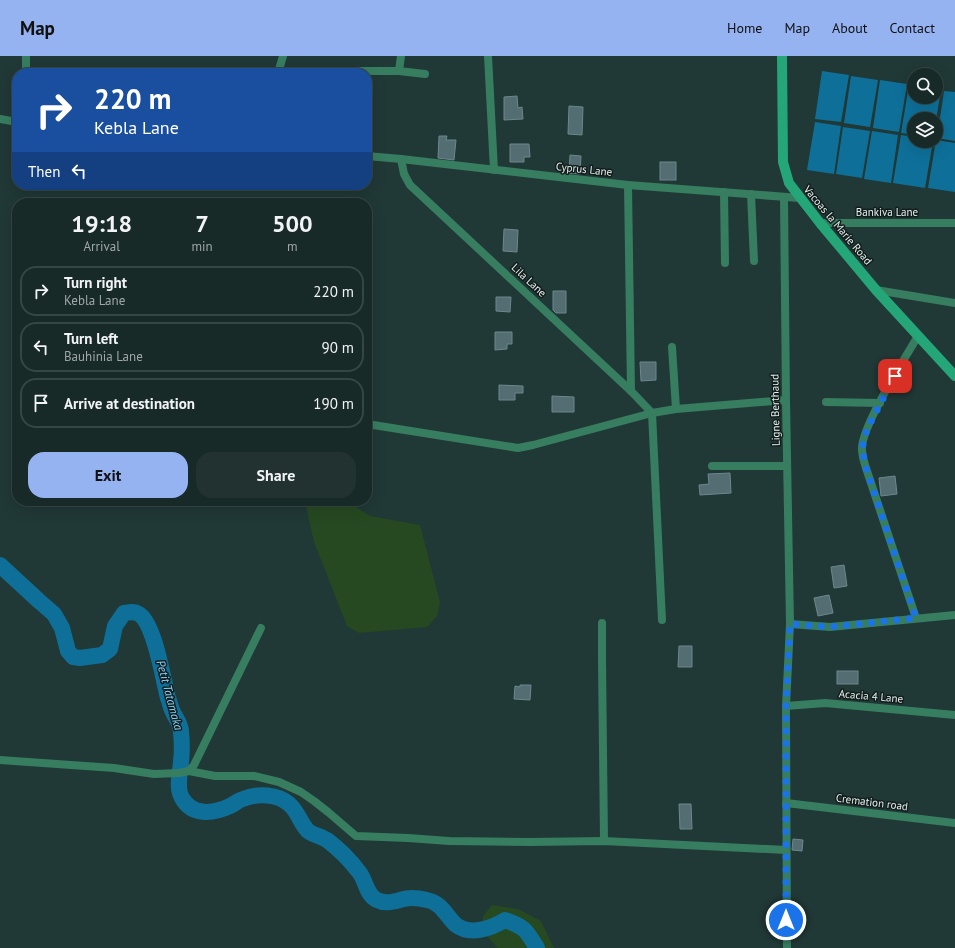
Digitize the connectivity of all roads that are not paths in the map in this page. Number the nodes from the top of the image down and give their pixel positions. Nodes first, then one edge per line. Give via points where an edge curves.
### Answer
1 (26, 56) edge
2 (283, 56) edge
3 (401, 56) edge
4 (488, 56) edge
5 (782, 56) edge
6 (26, 68) edge
7 (279, 68) edge
8 (372, 71) edge
9 (399, 71) junction
10 (425, 74) dead end
11 (0, 119) edge
12 (12, 121) edge
13 (372, 156) edge
14 (401, 158) junction
15 (494, 170) junction
16 (628, 184) junction
17 (724, 192) junction
18 (751, 194) junction
19 (784, 197) junction
20 (800, 198) junction
21 (820, 223) junction
22 (955, 224) edge
23 (754, 261) dead end
24 (725, 263) dead end
25 (876, 290) junction
26 (955, 303) edge
27 (918, 336) junction
28 (672, 347) dead end
29 (955, 376) edge
30 (631, 391) junction
31 (786, 400) junction
32 (826, 402) dead end
33 (880, 403) junction
34 (676, 409) junction
35 (652, 412) junction
36 (372, 425) edge
37 (712, 466) dead end
38 (787, 466) junction
39 (955, 615) edge
40 (916, 618) junction
41 (662, 620) dead end
42 (602, 623) dead end
43 (790, 624) junction
44 (261, 628) dead end
45 (786, 706) junction
46 (955, 715) edge
47 (0, 760) edge
48 (189, 771) junction
49 (786, 803) junction
50 (955, 823) edge
51 (604, 841) junction
52 (786, 850) junction
53 (787, 948) edge

1 - 6 street
2 - 7 street
3 - 9 street
4 - 15 street
5 - 20 main road, Vacoas la Marie Road via 783,162 789,183
8 - 9 street
9 - 10 street
11 - 12 street
13 - 14 street, Cyprus Lane
14 - 15 street, Cyprus Lane
14 - 30 street, Lila Lane via 404,174 410,185
15 - 16 street, Cyprus Lane
16 - 17 street, Cyprus Lane
16 - 30 street
17 - 18 street, Cyprus Lane
17 - 24 street
18 - 19 street, Cyprus Lane
18 - 23 street
19 - 20 street, Cyprus Lane
19 - 31 street, Ligne Berthaud
20 - 21 main road, Vacoas la Marie Road
21 - 22 street, Bankiva Lane
21 - 25 main road, Vacoas la Marie Road
25 - 26 street
25 - 27 main road, Vacoas la Marie Road
27 - 29 main road, Vacoas la Marie Road
27 - 33 street
28 - 34 street
30 - 35 street, Lila Lane
31 - 34 street
31 - 38 street, Ligne Berthaud
32 - 33 street
33 - 40 street via 867,429 862,448 866,468
34 - 35 street
35 - 36 street via 518,448
35 - 41 street
37 - 38 street
38 - 43 street, Ligne Berthaud
39 - 40 street
40 - 43 street via 830,627
42 - 51 street
43 - 45 street, Ligne Berthaud
44 - 48 street
45 - 46 street, Acacia 4 Lane via 825,703
45 - 49 street, Ligne Berthaud
47 - 48 street via 114,768 154,774
48 - 51 street via 215,776 254,776 279,782 307,796 356,836 449,841
49 - 50 street, Cremation road
49 - 52 street, Ligne Berthaud
51 - 52 street
52 - 53 street, Ligne Berthaud

